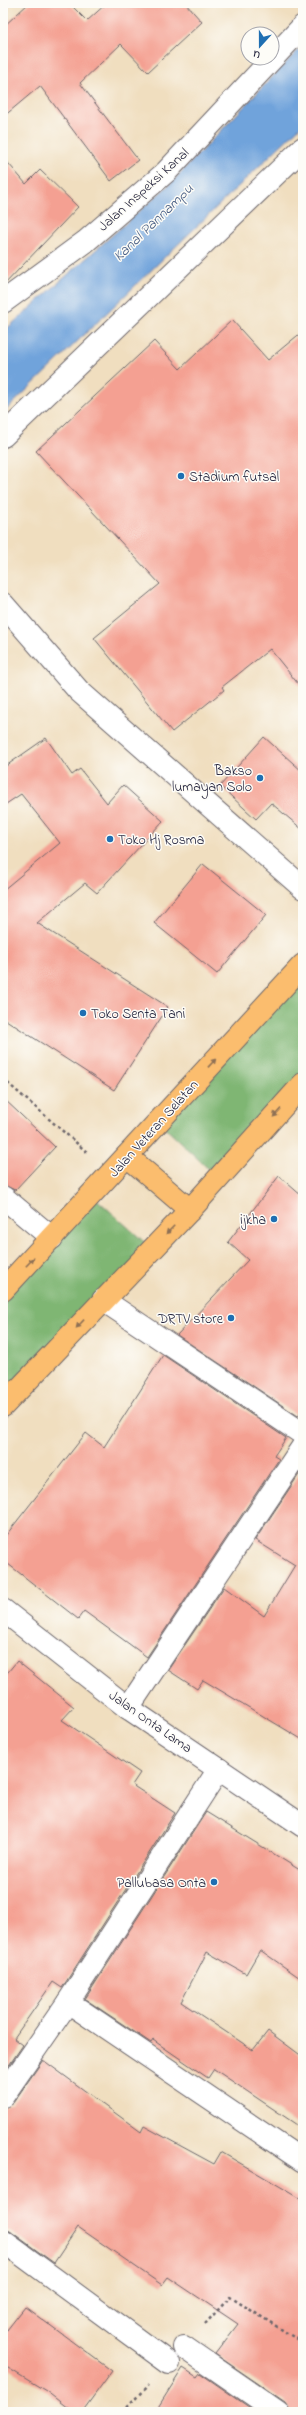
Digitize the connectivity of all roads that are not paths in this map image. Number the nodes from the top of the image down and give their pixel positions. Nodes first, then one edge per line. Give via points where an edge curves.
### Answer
1 (303, 26) edge
2 (303, 148) edge
3 (3, 302) edge
4 (3, 436) edge
5 (3, 604) edge
6 (303, 888) edge
7 (303, 965) edge
8 (303, 1084) edge
9 (127, 1156) junction
10 (3, 1197) edge
11 (190, 1210) junction
12 (52, 1238) junction
13 (3, 1290) edge
14 (103, 1300) junction
15 (3, 1406) edge
16 (303, 1434) edge
17 (303, 1446) edge
18 (3, 1610) edge
19 (128, 1708) junction
20 (219, 1768) junction
21 (303, 1826) edge
22 (68, 2002) junction
23 (3, 2096) edge
24 (303, 2161) edge
25 (3, 2241) edge
26 (184, 2347) road end
27 (169, 2363) road end
28 (278, 2412) edge

1 - 3 street, Jalan Inspeksi Kanal via 166,172 85,242
2 - 4 street
5 - 6 street via 79,690
9 -> 7 main road, Jalan Veteran Selatan
8 -> 11 main road
9 - 11 main road
9 - 12 main road, Jalan Veteran Selatan
10 - 12 street
11 -> 14 main road
13 -> 12 main road, Jalan Veteran Selatan
14 -> 15 main road
14 - 16 street
17 - 19 street
18 - 19 street, Jalan Onta Lama
19 - 20 street, Jalan Onta Lama
20 - 21 street, Jalan Onta Lama
20 - 22 street
22 - 23 street
22 - 24 street
25 - 27 street
26 - 28 street

